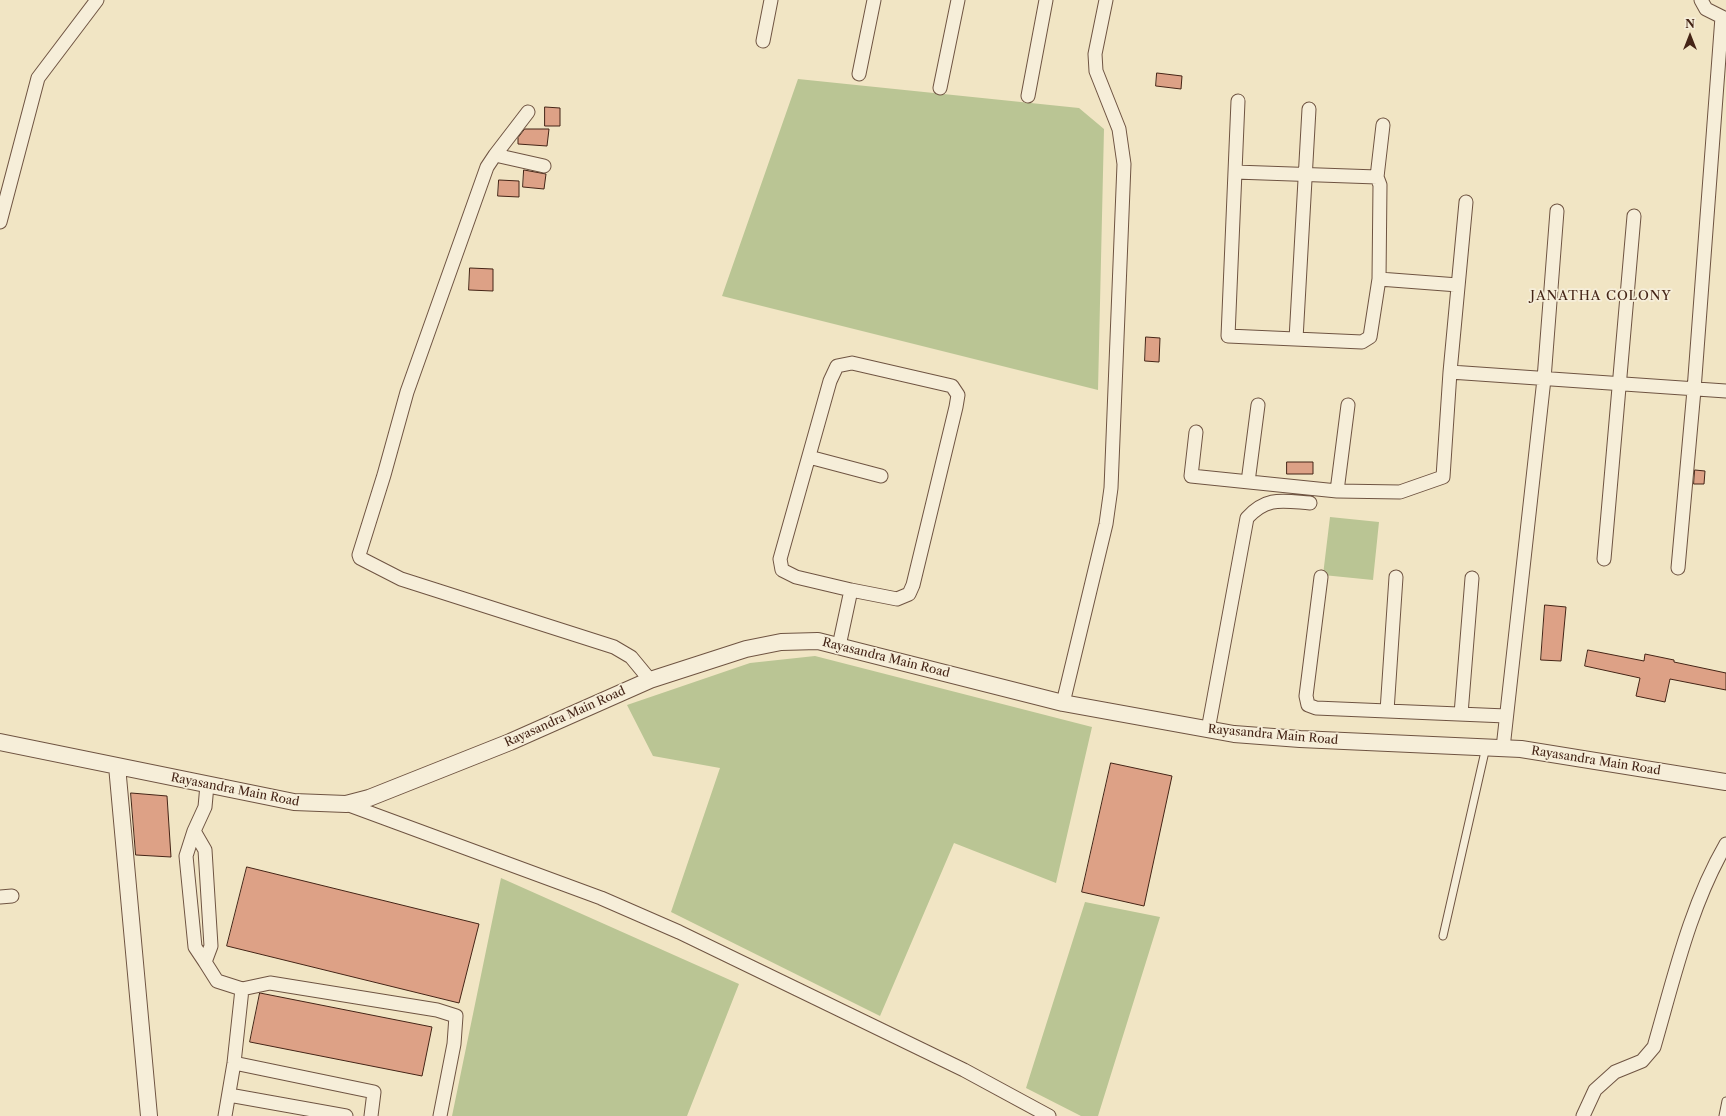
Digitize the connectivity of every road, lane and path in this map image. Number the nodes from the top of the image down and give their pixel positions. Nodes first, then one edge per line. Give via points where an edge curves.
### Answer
1 (97, 0) edge
2 (771, 0) edge
3 (874, 0) edge
4 (958, 0) edge
5 (1046, 0) edge
6 (1106, 0) edge
7 (1701, 0) edge
8 (763, 41) dead end
9 (859, 74) dead end
10 (940, 88) dead end
11 (1028, 96) dead end
12 (1238, 101) dead end
13 (1309, 109) dead end
14 (1720, 110) edge
15 (528, 112) dead end
16 (1383, 125) dead end
17 (495, 155) junction
18 (544, 166) dead end
19 (1235, 172) junction
20 (1305, 174) junction
21 (1378, 177) junction
22 (1466, 202) dead end
23 (1557, 211) dead end
24 (1634, 216) dead end
25 (0, 222) edge
26 (1379, 279) junction
27 (1458, 285) junction
28 (1296, 339) junction
29 (1450, 372) junction
30 (1544, 379) junction
31 (1619, 385) junction
32 (1694, 390) junction
33 (1726, 391) edge
34 (1258, 405) dead end
35 (1348, 405) dead end
36 (1196, 432) dead end
37 (809, 457) junction
38 (881, 476) dead end
39 (1248, 482) junction
40 (1336, 491) junction
41 (1310, 503) dead end
42 (1604, 559) dead end
43 (1678, 568) dead end
44 (1321, 576) dead end
45 (1396, 577) dead end
46 (1472, 578) dead end
47 (851, 590) junction
48 (839, 646) junction
49 (650, 680) junction
50 (1063, 703) junction
51 (1387, 711) junction
52 (1461, 714) junction
53 (1506, 716) junction
54 (1208, 730) junction
55 (0, 742) edge
56 (1486, 747) junction
57 (1503, 748) junction
58 (117, 766) junction
59 (1726, 782) edge
60 (207, 785) junction
61 (346, 804) junction
62 (194, 831) junction
63 (1726, 844) edge
64 (1443, 936) dead end
65 (205, 962) junction
66 (242, 989) junction
67 (234, 1063) junction
68 (229, 1095) junction
69 (1726, 1101) edge
70 (149, 1116) edge
71 (226, 1116) edge
72 (346, 1116) edge
73 (371, 1116) edge
74 (440, 1116) edge
75 (1049, 1116) edge
76 (1583, 1116) edge
77 (1723, 1116) edge

1 - 25 street via 38,78
2 - 8 street
3 - 9 street
4 - 10 street
5 - 11 street
6 - 50 street via 1095,54 1096,71 1119,129 1124,164 1111,488 1106,524
7 - 14 street via 1706,9 1722,17
12 - 19 street
13 - 20 street
14 - 32 street
15 - 17 street
16 - 21 street
17 - 18 street
17 - 49 street via 480,184 407,392 359,555 360,558 402,578 614,647 631,657
19 - 20 street
19 - 28 street via 1228,336
20 - 21 street
20 - 28 street
21 - 26 street
22 - 27 street
23 - 30 street
24 - 31 street
26 - 27 street
26 - 28 street via 1370,337 1362,342
27 - 29 street
29 - 30 street
29 - 40 street via 1443,477 1400,492
30 - 31 street
30 - 53 street
31 - 32 street
31 - 42 street
32 - 33 street
32 - 43 street
34 - 39 street
35 - 40 street
36 - 39 street via 1191,476
37 - 38 street
37 - 47 street via 780,559 782,570 796,577
37 - 47 street via 830,381 837,366 852,363 952,386 958,395 913,585 908,594 897,598
39 - 40 street
41 - 54 street via 1274,501 1262,504 1247,518
44 - 51 street via 1306,696 1308,705 1316,708
45 - 51 street
46 - 52 street
47 - 48 street
48 - 49 street, Rayasandra Main Road via 818,640 781,642 746,649
48 - 50 street, Rayasandra Main Road
49 - 61 street, Rayasandra Main Road via 510,742 368,798
50 - 54 street, Rayasandra Main Road
51 - 52 street
52 - 53 street
53 - 57 street
54 - 56 street, Rayasandra Main Road via 1300,739
55 - 58 street, Rayasandra Main Road
56 - 57 street, Rayasandra Main Road
56 - 64 lane
57 - 59 street, Rayasandra Main Road
58 - 60 street, Rayasandra Main Road
58 - 70 street
60 - 61 street, Rayasandra Main Road via 294,802
60 - 62 street via 205,807
61 - 75 street via 601,898 680,932 964,1070
62 - 65 street via 205,850 211,946
62 - 65 street via 186,856 196,947
63 - 76 street via 1710,871 1688,932 1654,1047 1642,1061 1615,1072 1595,1090
65 - 66 street via 217,981
66 - 67 street
66 - 74 street via 270,983 437,1010 456,1016 454,1044
67 - 68 street
67 - 73 street via 374,1092
68 - 71 street
68 - 72 street
69 - 77 lane

